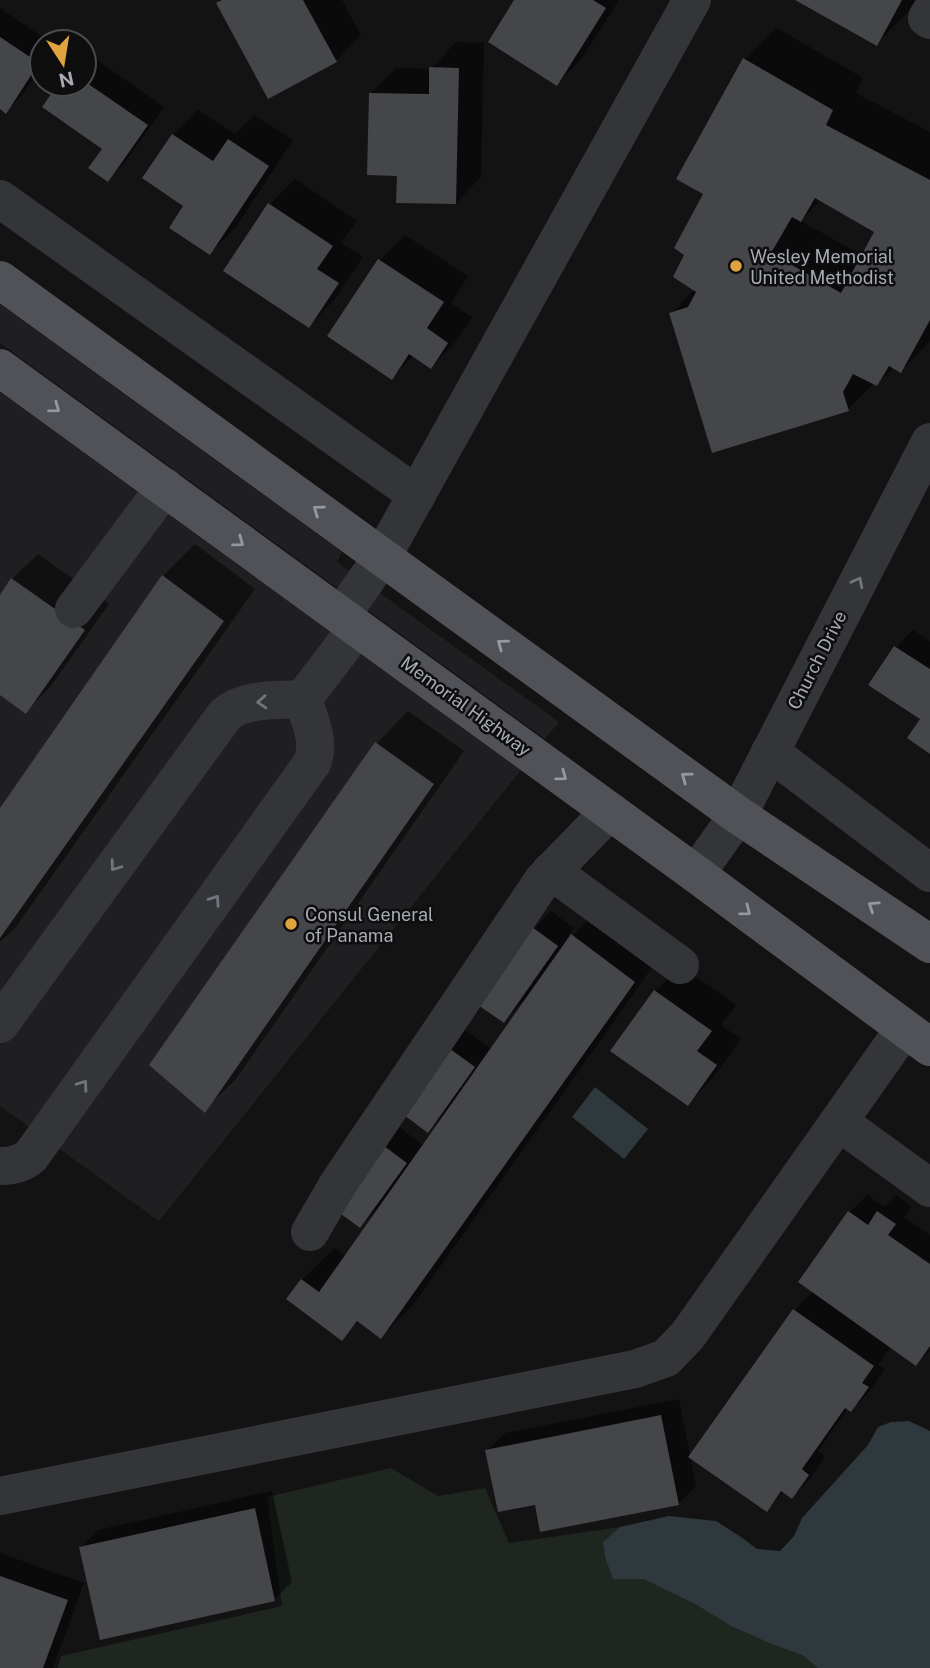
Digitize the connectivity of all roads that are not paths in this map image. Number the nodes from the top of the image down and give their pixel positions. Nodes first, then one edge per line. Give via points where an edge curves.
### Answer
1 (692, 0) edge
2 (930, 13) edge
3 (930, 20) edge
4 (0, 199) edge
5 (0, 280) edge
6 (2, 372) edge
7 (930, 442) edge
8 (165, 487) junction
9 (417, 495) junction
10 (382, 556) junction
11 (74, 609) dead end
12 (349, 622) junction
13 (303, 699) junction
14 (770, 752) junction
15 (610, 811) junction
16 (738, 815) junction
17 (551, 871) junction
18 (930, 873) edge
19 (696, 874) junction
20 (930, 944) edge
21 (680, 965) dead end
22 (0, 1024) edge
23 (917, 1038) edge
24 (839, 1122) junction
25 (0, 1166) edge
26 (930, 1188) edge
27 (310, 1232) dead end
28 (0, 1496) edge

1 - 9 street
2 - 3 street
4 - 9 street
10 -> 5 main road
6 -> 8 main road, Memorial Highway
14 -> 7 street, Church Drive
8 - 11 street
8 -> 12 main road, Memorial Highway
9 - 10 street
10 - 12 street
16 -> 10 main road
12 - 13 street
12 -> 15 main road, Memorial Highway
13 -> 22 street via 244,703 225,715
25 -> 13 street via 15,1165 32,1156 312,763 315,743
14 - 16 street, Church Drive
14 - 18 street
15 - 17 street
15 - 19 main road, Memorial Highway
16 - 19 street, Church Drive
20 -> 16 main road
17 - 21 street
17 - 27 street via 345,1172
19 -> 23 main road, Memorial Highway
23 - 24 street
24 - 26 street
24 - 28 street via 688,1335 666,1358 635,1368

